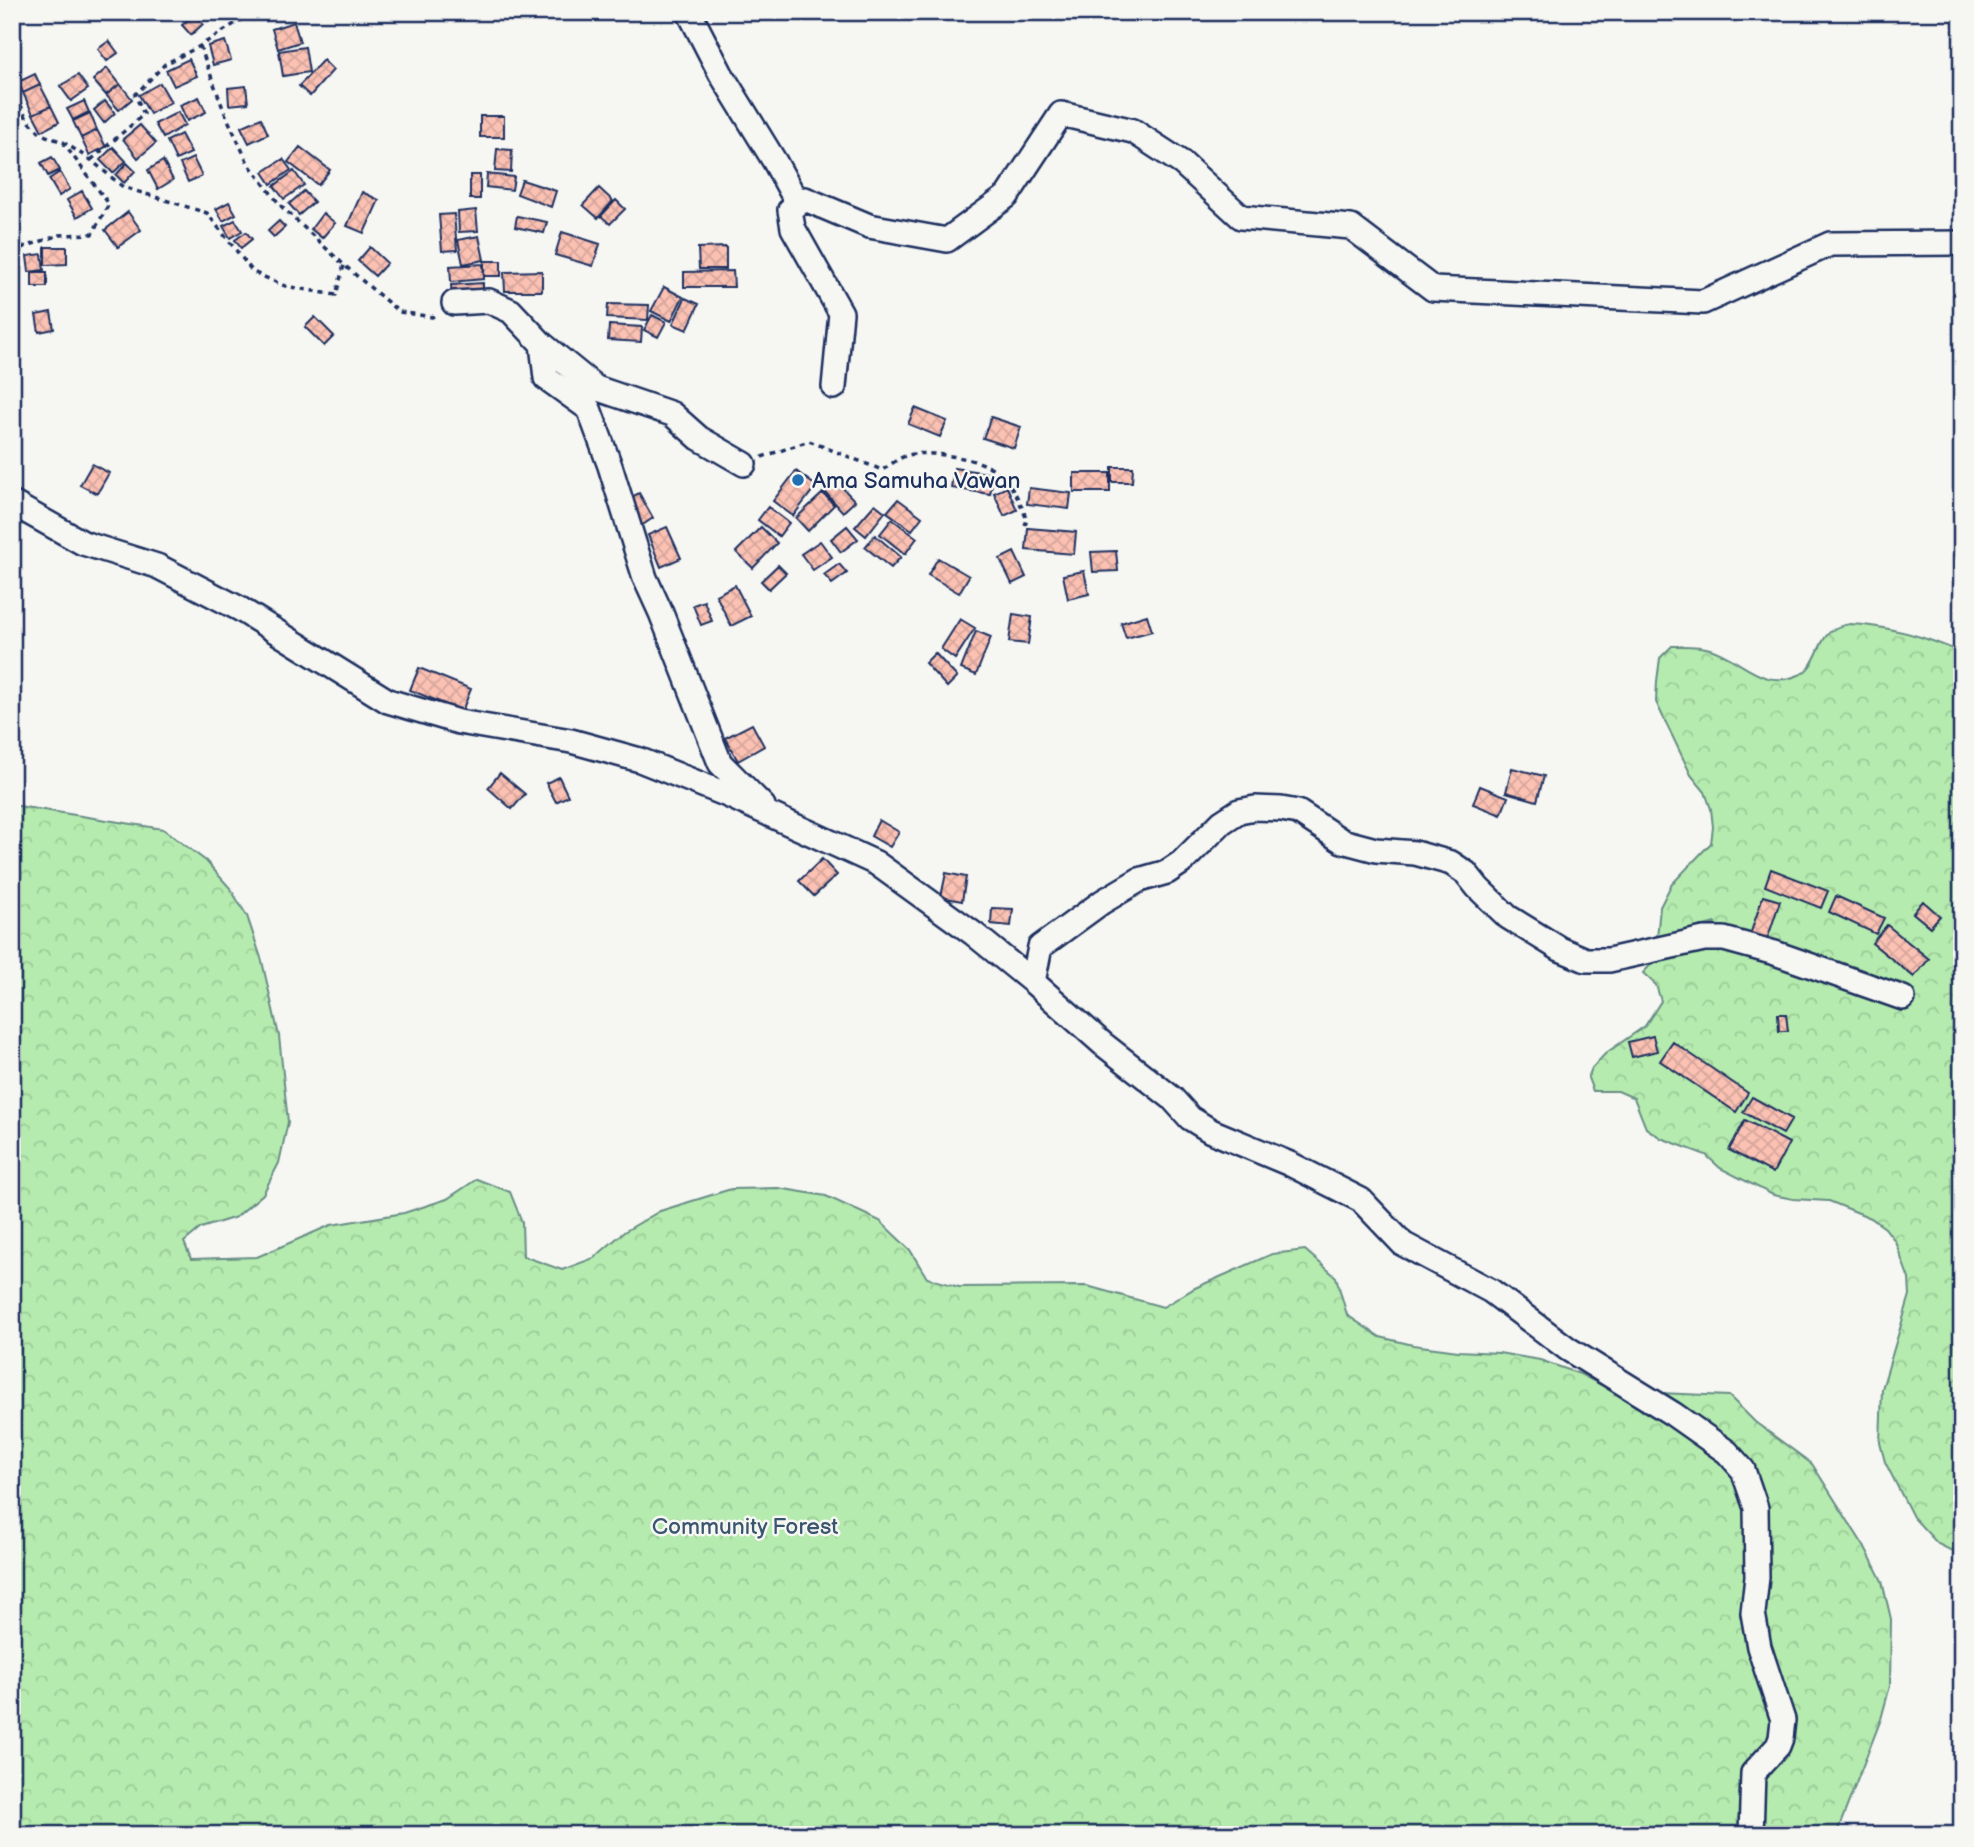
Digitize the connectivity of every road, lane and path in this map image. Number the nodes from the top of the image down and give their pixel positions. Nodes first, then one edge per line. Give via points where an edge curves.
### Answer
1 (253, 12) edge
2 (689, 12) edge
3 (200, 46) junction
4 (12, 86) edge
5 (63, 142) junction
6 (91, 160) junction
7 (798, 204) junction
8 (1962, 243) edge
9 (12, 251) edge
10 (344, 265) junction
11 (454, 303) joint
12 (542, 345) junction
13 (834, 387) dead end
14 (744, 464) joint
15 (12, 504) edge
16 (1025, 524) dead end
17 (774, 817) junction
18 (1033, 982) junction
19 (1903, 998) dead end
20 (1751, 1835) edge

1 - 3 path
2 - 7 street via 720,74
3 - 6 path via 165,64 150,79 135,95 144,114
3 - 10 path via 248,163 280,205
4 - 5 path via 27,119 41,134
5 - 6 path
5 - 9 path via 109,204 92,234 60,235
6 - 10 path via 123,187 207,213 253,272 285,286 336,295
7 - 8 street via 805,199 869,226 947,240 1007,196 1061,114 1133,131 1182,163 1241,217 1351,227 1433,289 1703,302 1830,244
7 - 13 street via 790,210 793,228 841,313
10 - 11 path via 399,312 432,317
11 - 12 street via 489,301 512,311
12 - 14 street via 596,388 671,414 699,438
12 - 17 street via 546,379 589,409 645,578 720,763
14 - 16 path via 809,441 882,470 907,455 972,459 997,471 1008,483 1019,498
15 - 17 street via 82,543 157,566 240,609 388,701 459,722 571,741 640,760
17 - 18 street via 876,863
18 - 19 street via 1040,947 1102,902 1182,862 1239,811 1268,808 1297,812 1342,841 1451,863 1508,917 1586,960 1724,939
18 - 20 street via 1190,1118 1361,1200 1403,1244 1491,1292 1568,1349 1727,1452 1743,1470 1756,1508 1753,1613 1783,1720 1778,1746 1753,1773

